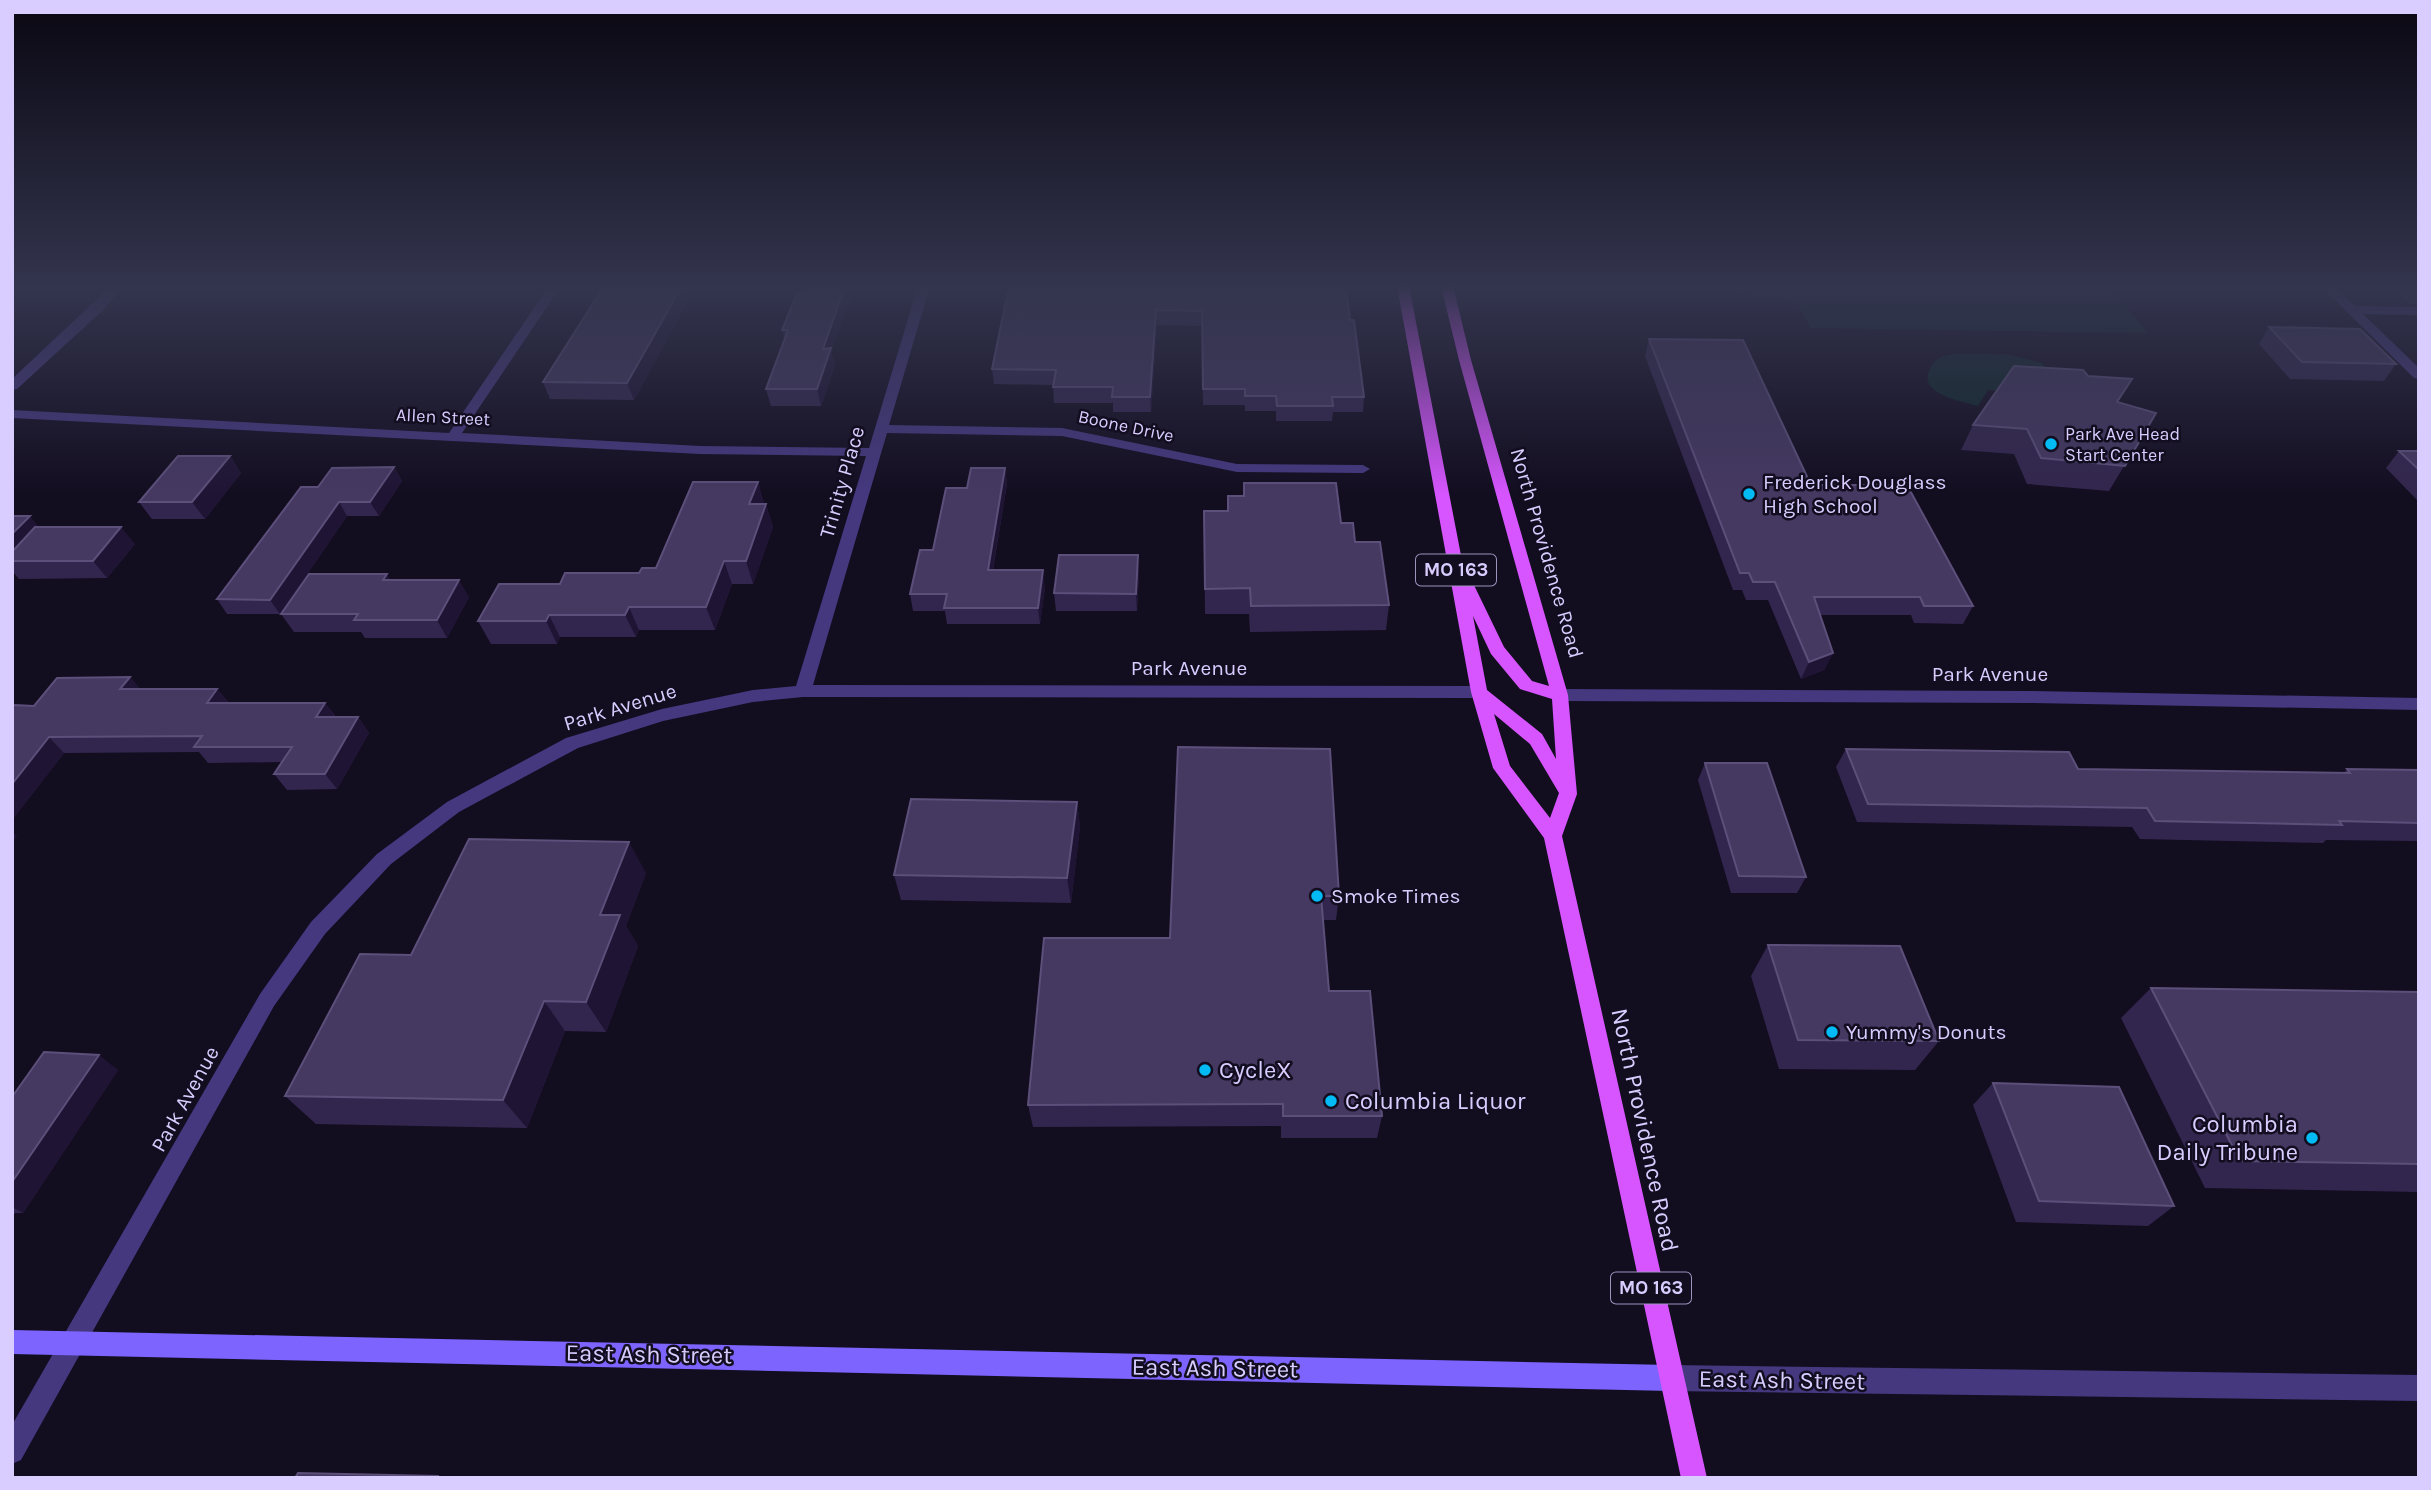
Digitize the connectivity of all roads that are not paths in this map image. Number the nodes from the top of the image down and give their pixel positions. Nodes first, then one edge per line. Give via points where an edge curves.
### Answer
1 (45, 356) edge
2 (508, 356) edge
3 (903, 356) edge
4 (1416, 356) edge
5 (1465, 356) edge
6 (2400, 356) edge
7 (2419, 374) edge
8 (12, 386) edge
9 (12, 414) edge
10 (880, 429) junction
11 (453, 436) junction
12 (873, 452) junction
13 (1363, 469) dead end
14 (1454, 559) junction
15 (803, 691) junction
16 (1479, 692) junction
17 (1560, 695) junction
18 (2419, 704) edge
19 (1568, 794) junction
20 (1553, 836) junction
21 (12, 1342) edge
22 (73, 1345) junction
23 (1671, 1378) junction
24 (2419, 1388) edge
25 (12, 1451) edge
26 (1694, 1478) edge

1 - 8 street
2 - 11 street
3 - 10 street, Trinity Place
4 - 14 main road, North Providence Road / MO 163
5 - 17 main road, North Providence Road / MO 163
6 - 7 street
9 - 11 street, Allen Street
10 - 12 street, Trinity Place
10 - 13 street, Boone Drive via 1062,432 1237,468
11 - 12 street, Allen Street via 700,450
12 - 15 street, Trinity Place
14 - 16 main road, North Providence Road / MO 163
14 - 17 main road via 1497,650 1526,685
15 - 16 street, Park Avenue
15 - 22 street, Park Avenue via 662,715 572,743 453,807 384,859 318,928 267,1000
16 - 19 main road via 1536,739
16 - 20 main road, North Providence Road / MO 163 via 1502,768
17 - 18 street, Park Avenue
17 - 19 main road, North Providence Road / MO 163
19 - 20 main road, North Providence Road / MO 163
20 - 23 main road, North Providence Road / MO 163
21 - 22 street, East Ash Street
22 - 23 street, East Ash Street
22 - 25 street, Park Avenue
23 - 24 street, East Ash Street
23 - 26 main road, North Providence Road / MO 163

